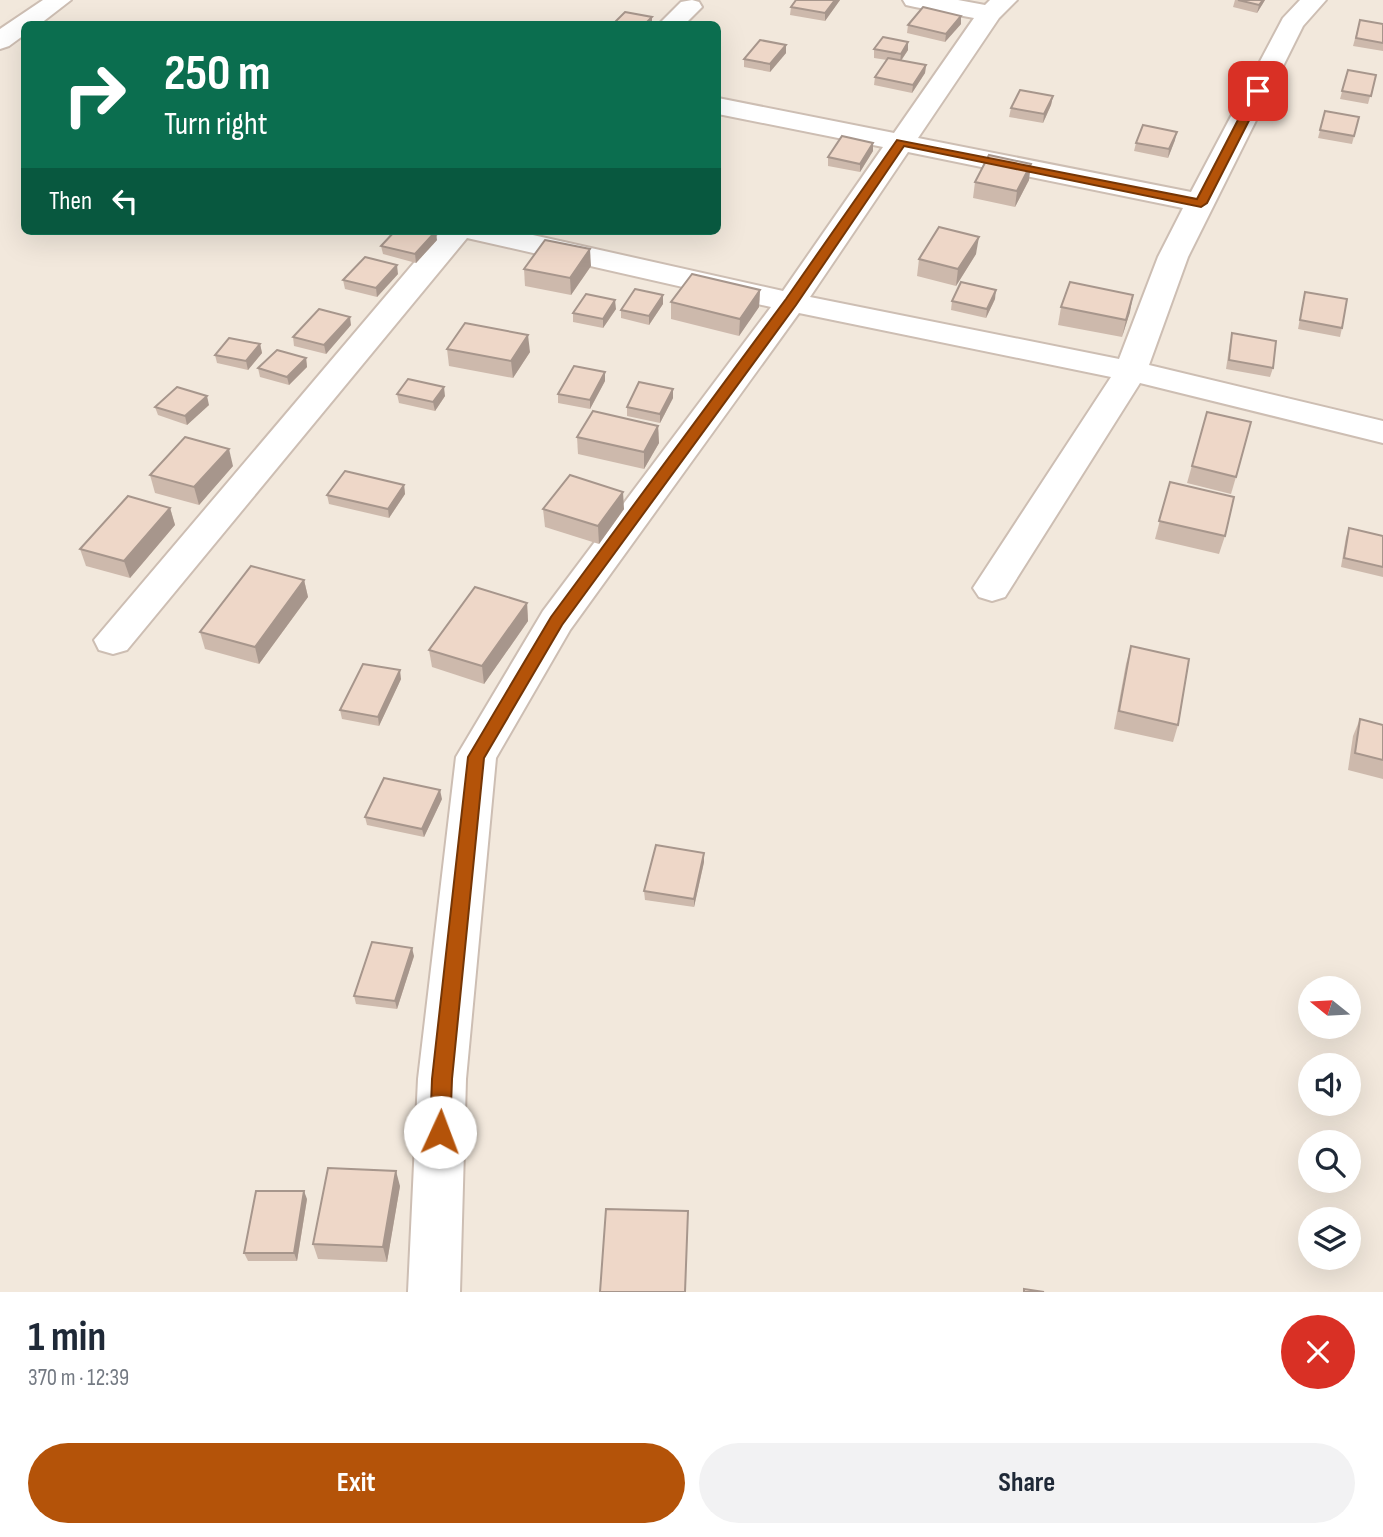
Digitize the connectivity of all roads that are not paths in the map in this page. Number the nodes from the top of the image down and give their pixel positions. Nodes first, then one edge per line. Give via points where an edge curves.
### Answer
1 (59, 0) edge
2 (915, 0) edge
3 (1314, 0) edge
4 (997, 6) edge
5 (690, 7) dead end
6 (29, 21) edge
7 (674, 21) edge
8 (21, 26) edge
9 (0, 41) edge
10 (721, 107) edge
11 (901, 142) junction
12 (1201, 203) junction
13 (454, 235) edge
14 (493, 235) edge
15 (791, 302) junction
16 (1130, 371) junction
17 (1383, 432) edge
18 (992, 588) dead end
19 (113, 640) dead end
20 (434, 1292) edge

1 - 6 street
2 - 4 street
3 - 12 street via 1293,23
4 - 11 street
5 - 7 street
8 - 9 street
10 - 11 street
11 - 12 street
11 - 15 street
12 - 16 street via 1173,257
13 - 19 street
14 - 15 street
15 - 16 street
15 - 20 street via 556,621 476,757 442,1079
16 - 17 street
16 - 18 street

